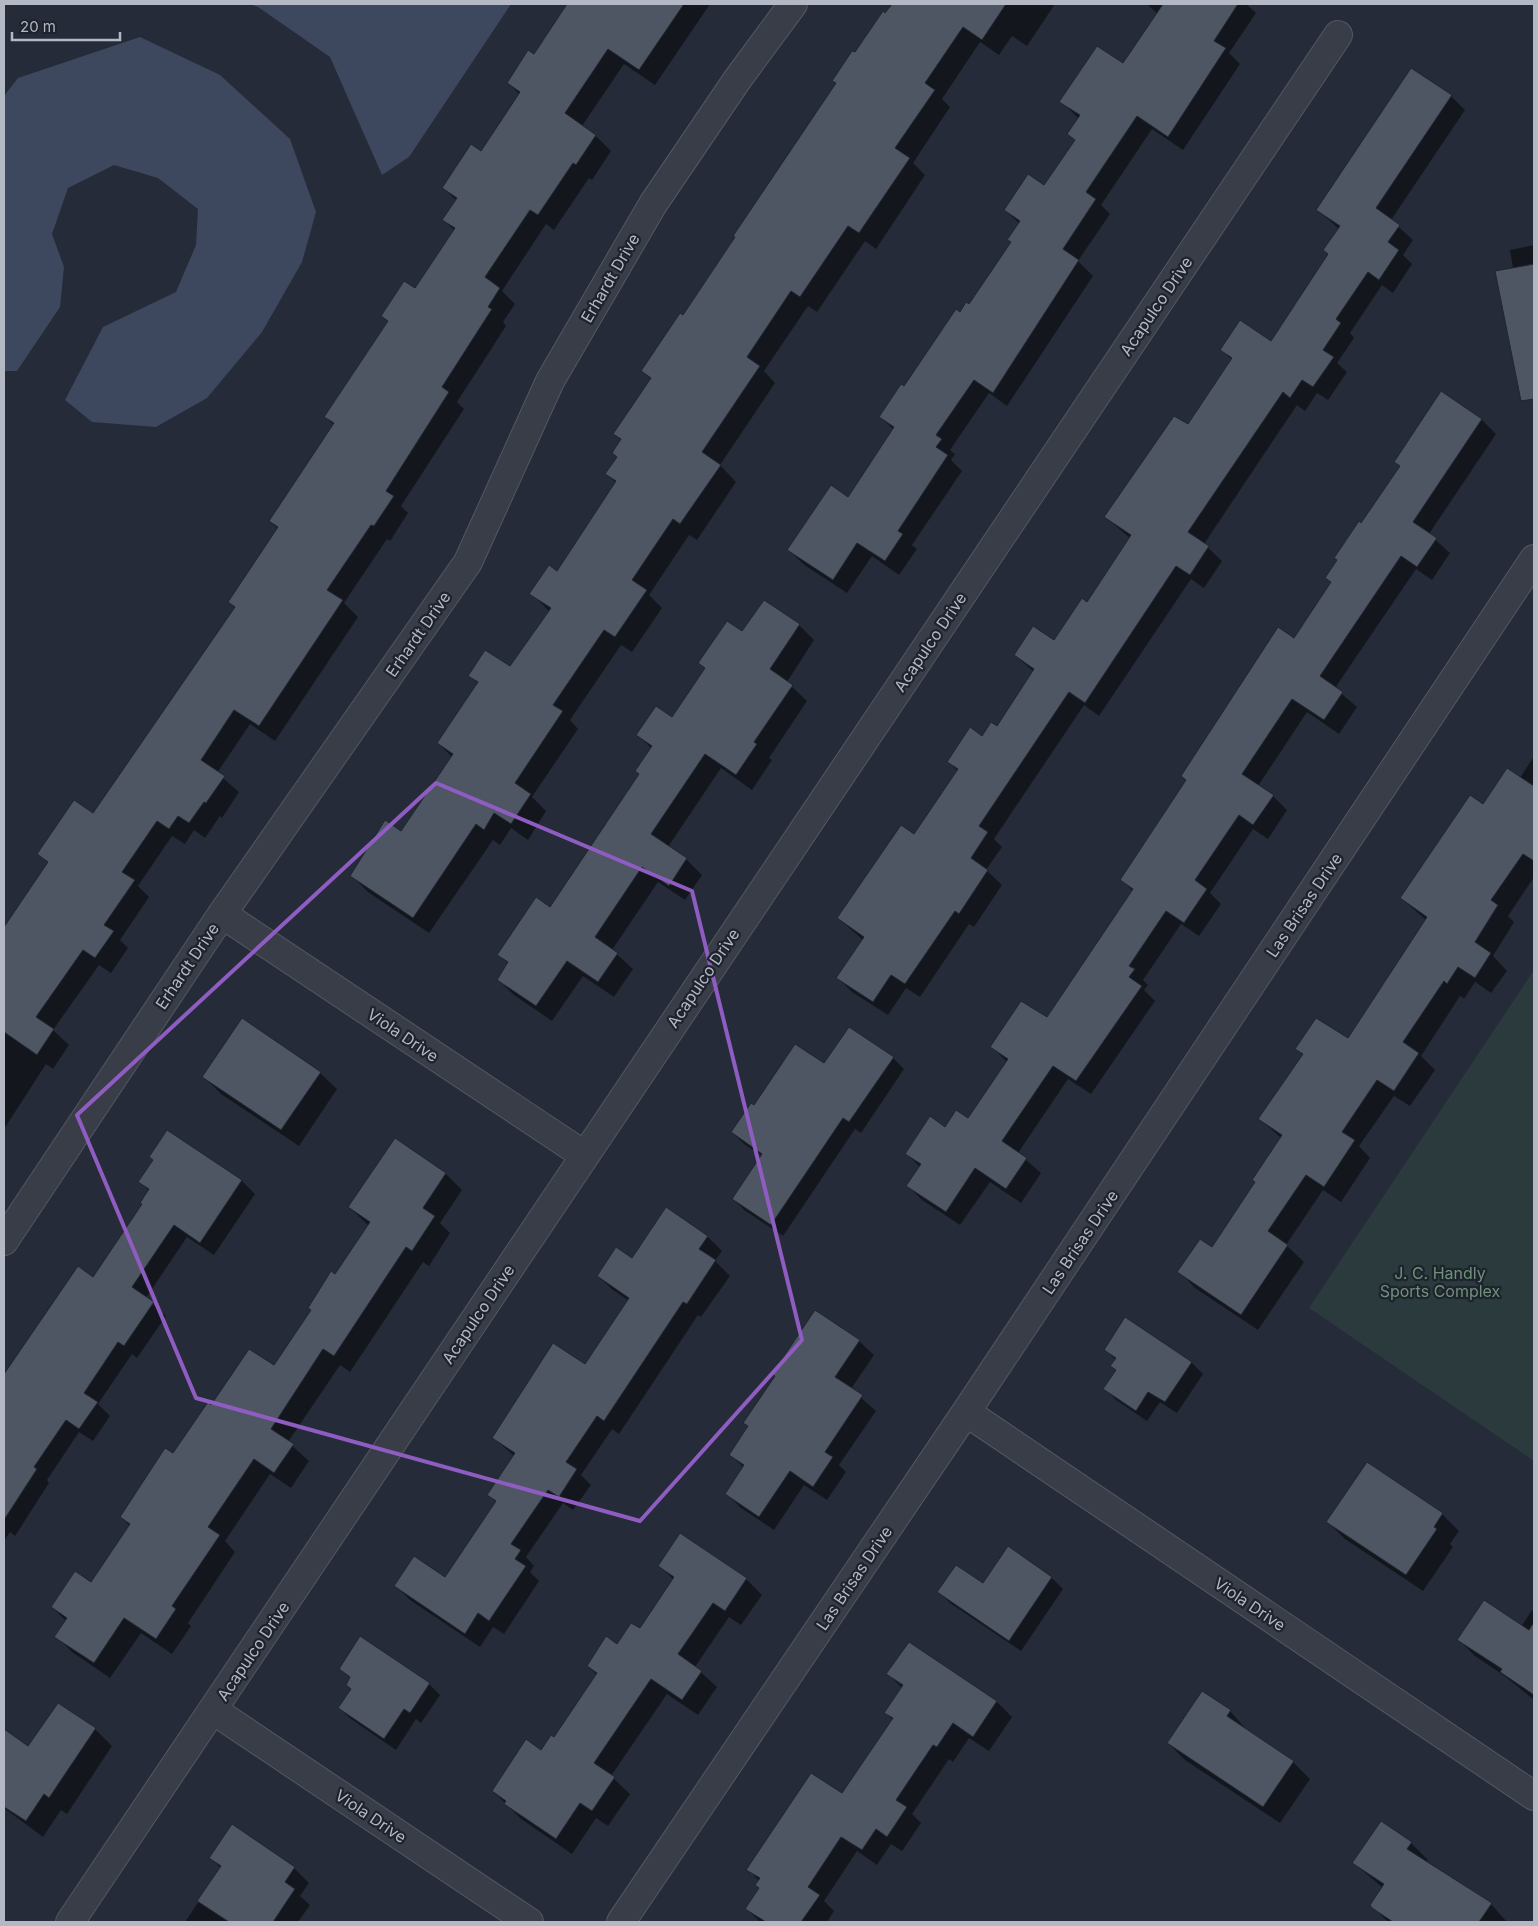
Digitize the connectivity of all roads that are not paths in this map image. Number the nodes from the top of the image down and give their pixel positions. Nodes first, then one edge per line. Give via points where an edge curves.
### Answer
1 (793, 4) edge
2 (1338, 35) dead end
3 (1534, 559) edge
4 (222, 914) junction
5 (584, 1155) junction
6 (4, 1241) edge
7 (966, 1412) junction
8 (213, 1710) junction
9 (1534, 1796) edge
10 (70, 1922) edge
11 (529, 1922) edge
12 (621, 1922) edge

1 - 4 street, Erhardt Drive via 732,87 628,246 550,381 468,562
2 - 5 street, Acapulco Drive
3 - 7 street, Las Brisas Drive
4 - 5 street, Viola Drive
4 - 6 street, Erhardt Drive
5 - 8 street, Acapulco Drive
7 - 9 street, Viola Drive
7 - 12 street, Las Brisas Drive
8 - 10 street, Acapulco Drive
8 - 11 street, Viola Drive

